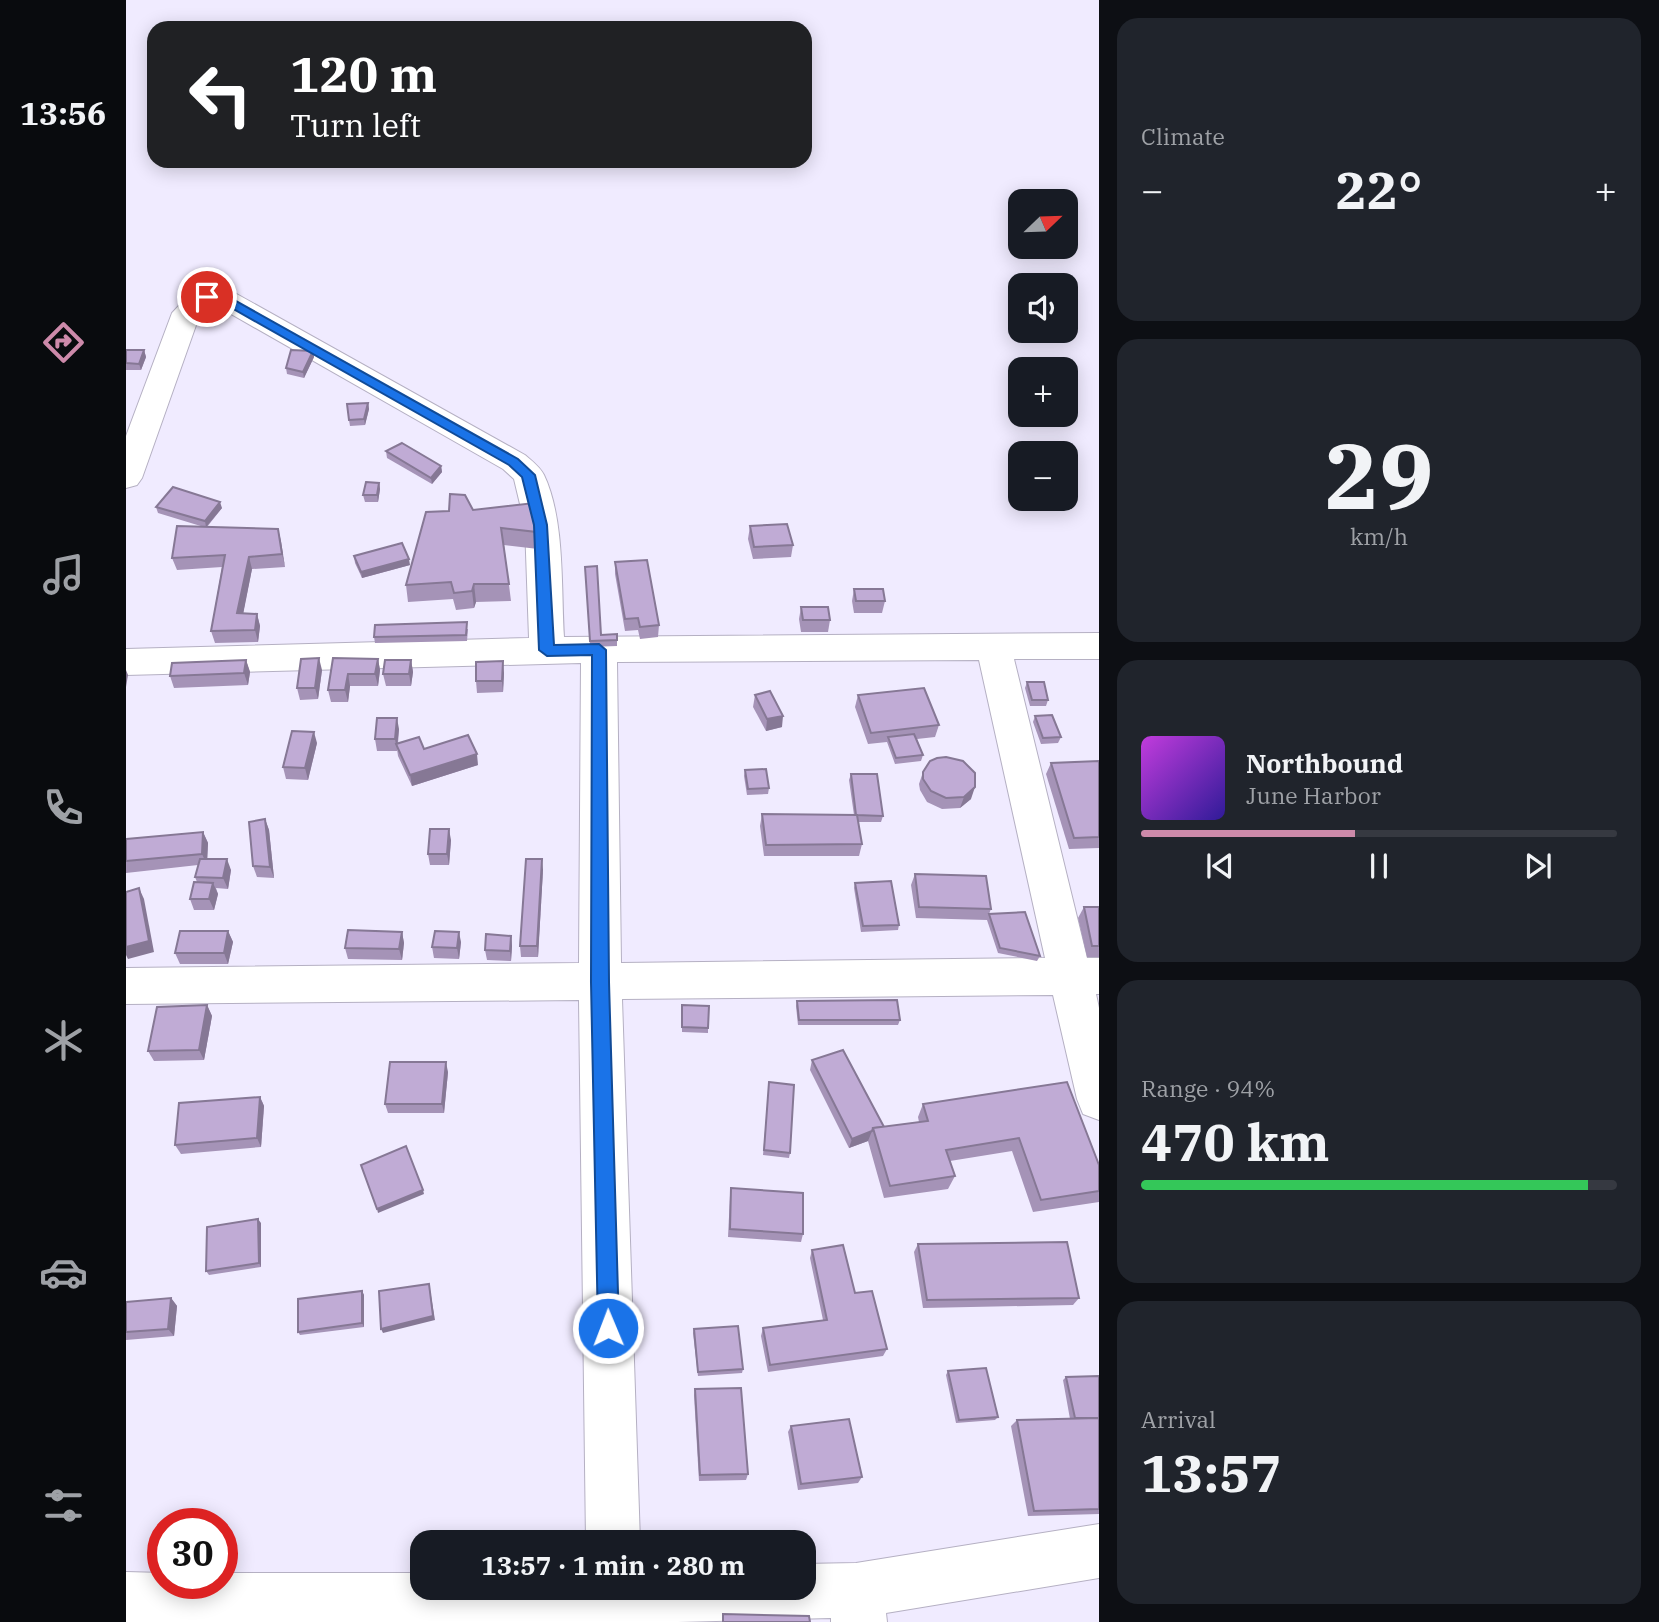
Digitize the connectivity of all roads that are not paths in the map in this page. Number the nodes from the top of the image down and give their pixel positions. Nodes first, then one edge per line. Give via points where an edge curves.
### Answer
1 (126, 478) edge
2 (993, 646) junction
3 (1099, 646) edge
4 (547, 650) junction
5 (599, 650) junction
6 (126, 662) edge
7 (1085, 976) edge
8 (600, 982) junction
9 (126, 986) edge
10 (1099, 1099) edge
11 (613, 1530) edge
12 (1099, 1551) edge
13 (126, 1600) edge
14 (589, 1600) edge
15 (753, 1600) edge
16 (857, 1606) edge
17 (557, 1610) edge

1 - 4 street via 186,313 193,303 207,297 223,298 514,462 528,475 541,525
2 - 3 street
2 - 5 street
2 - 7 street
4 - 5 street
4 - 6 street
5 - 8 street
7 - 8 street
7 - 10 street
8 - 9 street
8 - 11 street
12 - 16 street
13 - 17 street
14 - 17 street
15 - 16 street

